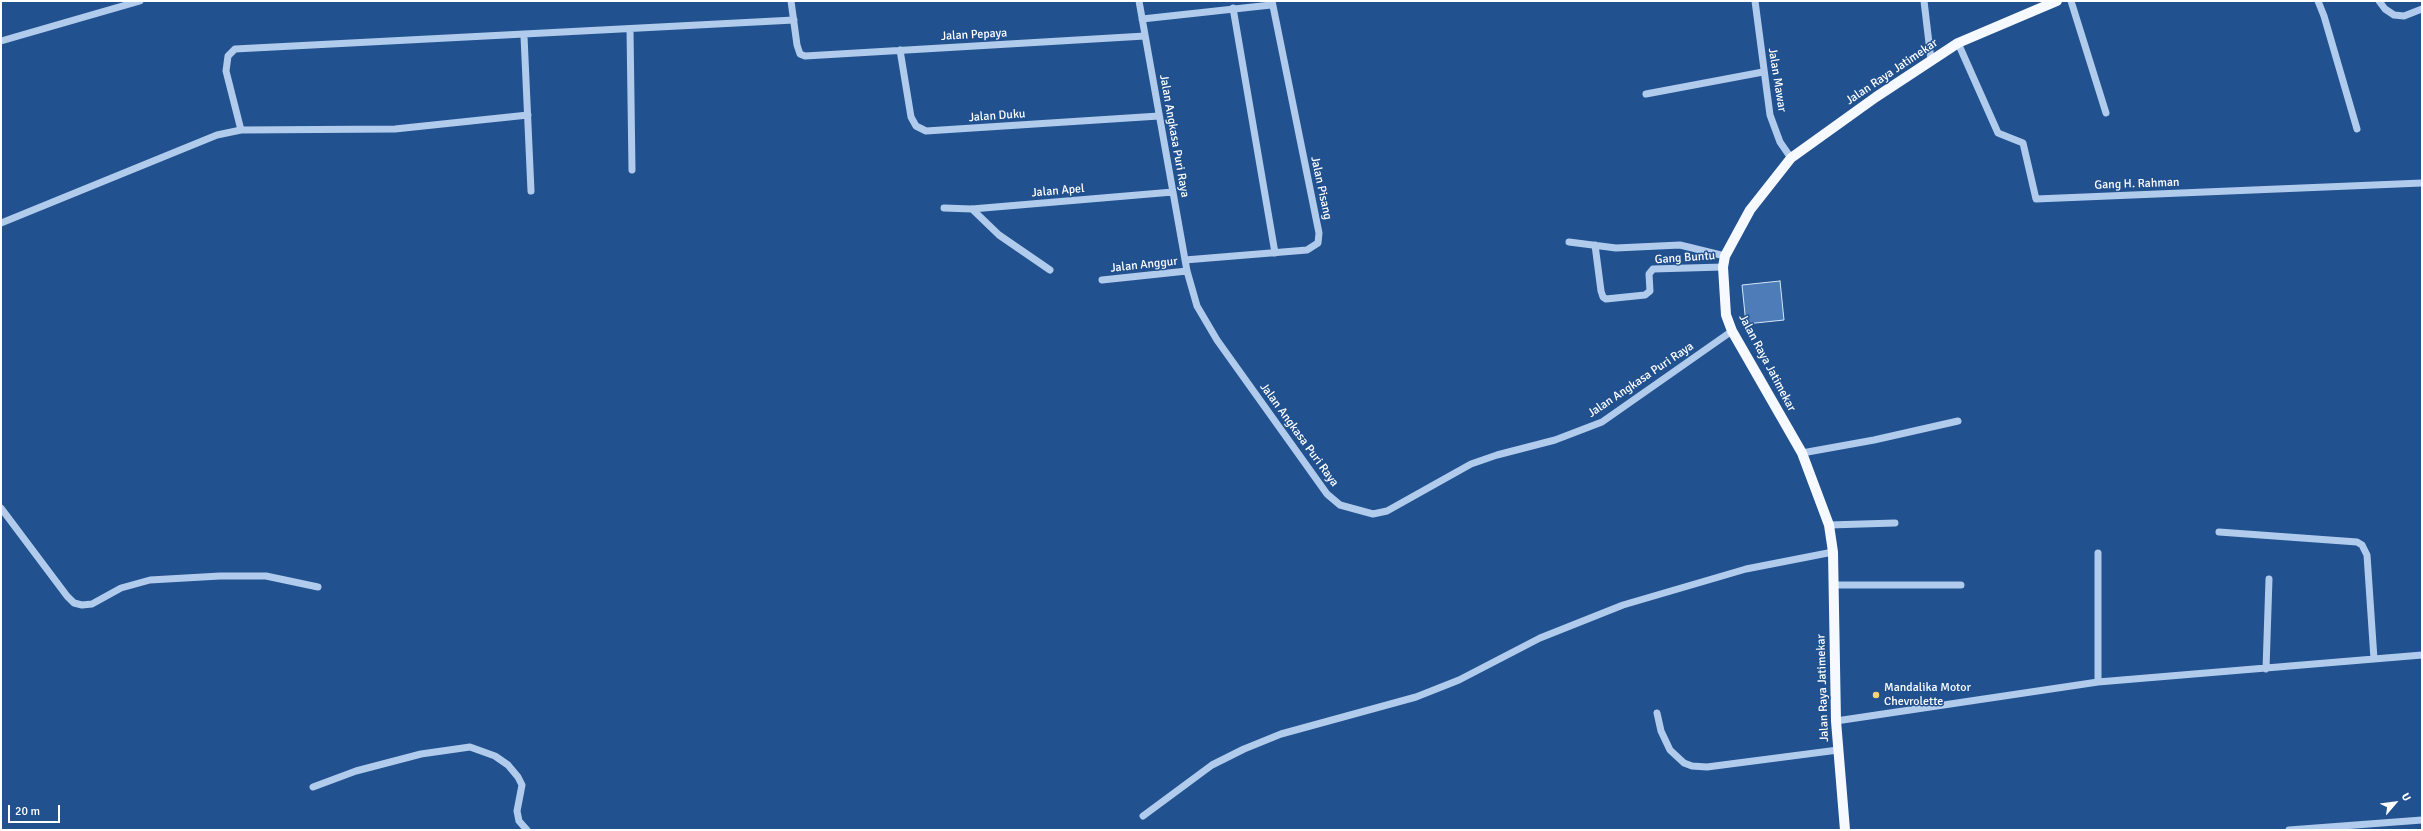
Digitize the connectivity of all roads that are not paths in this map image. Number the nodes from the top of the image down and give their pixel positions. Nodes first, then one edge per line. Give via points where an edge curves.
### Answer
1 (140, 1) edge
2 (791, 1) edge
3 (1139, 1) edge
4 (1755, 1) edge
5 (1924, 1) edge
6 (2057, 1) edge
7 (2071, 1) edge
8 (2318, 1) edge
9 (2380, 1) edge
10 (1272, 3) edge
11 (1233, 8) junction
12 (2422, 9) edge
13 (1142, 19) junction
14 (794, 20) junction
15 (630, 29) junction
16 (524, 36) junction
17 (1145, 36) junction
18 (1, 41) edge
19 (1958, 43) junction
20 (900, 50) junction
21 (1931, 60) junction
22 (1763, 72) junction
23 (1646, 94) dead end
24 (2106, 112) dead end
25 (528, 115) junction
26 (1159, 116) junction
27 (2357, 129) dead end
28 (241, 130) junction
29 (1791, 158) junction
30 (632, 170) dead end
31 (2422, 183) edge
32 (531, 190) dead end
33 (1173, 192) junction
34 (944, 208) dead end
35 (972, 209) junction
36 (1, 223) edge
37 (1569, 242) dead end
38 (1595, 245) junction
39 (1275, 253) junction
40 (1725, 256) junction
41 (1186, 260) junction
42 (1723, 267) junction
43 (1050, 270) dead end
44 (1187, 271) junction
45 (1102, 280) dead end
46 (1732, 331) junction
47 (1958, 422) dead end
48 (1802, 453) junction
49 (1, 508) edge
50 (1895, 523) dead end
51 (1829, 525) junction
52 (2219, 532) dead end
53 (1833, 552) junction
54 (2098, 553) dead end
55 (2269, 579) dead end
56 (1834, 585) junction
57 (1961, 585) dead end
58 (318, 587) dead end
59 (2422, 655) edge
60 (2374, 659) junction
61 (2266, 669) junction
62 (2098, 682) junction
63 (1657, 712) dead end
64 (1836, 721) junction
65 (1838, 750) junction
66 (313, 787) dead end
67 (1143, 816) dead end
68 (2422, 820) edge
69 (2334, 828) edge
70 (528, 830) edge
71 (1845, 830) edge
72 (2289, 830) edge

1 - 18 street
2 - 14 street
3 - 13 street, Jalan Angkasa Puri Raya
4 - 22 street, Jalan Mawar
5 - 21 street
6 - 19 main road, Jalan Raya Jatimekar
7 - 24 street
8 - 27 street
9 - 12 street via 2385,9 2394,15 2404,16
10 - 11 street
10 - 39 street, Jalan Pisang via 1319,234 1318,242 1307,250
11 - 13 street
11 - 39 street
13 - 17 street, Jalan Angkasa Puri Raya
14 - 15 street
14 - 20 street, Jalan Pepaya via 797,45 800,54 805,56
15 - 16 street
15 - 30 street
16 - 25 street
16 - 28 street via 235,49 228,56 226,71
17 - 20 street, Jalan Pepaya
17 - 26 street, Jalan Angkasa Puri Raya
19 - 21 main road, Jalan Raya Jatimekar
19 - 31 street, Gang H. Rahman via 1998,133 2023,143 2036,199
20 - 26 street, Jalan Duku via 911,116 916,126 926,131
21 - 29 main road, Jalan Raya Jatimekar
22 - 23 street
22 - 29 street, Jalan Mawar via 1770,115 1780,142
25 - 28 street via 395,129
25 - 32 street
26 - 33 street, Jalan Angkasa Puri Raya
28 - 36 street via 201,141
29 - 40 main road, Jalan Raya Jatimekar via 1750,210
33 - 35 street, Jalan Apel
33 - 41 street, Jalan Angkasa Puri Raya
34 - 35 street, Jalan Apel
35 - 43 street via 999,235
37 - 38 street
38 - 40 street via 1616,248 1680,245
38 - 42 street, Gang Buntu via 1601,291 1606,299 1645,295 1650,291 1649,274 1653,269
39 - 41 street, Jalan Pisang
40 - 42 main road, Jalan Raya Jatimekar
41 - 44 street, Jalan Angkasa Puri Raya
42 - 46 main road, Jalan Raya Jatimekar via 1726,315
44 - 45 street, Jalan Anggur
44 - 46 street, Jalan Angkasa Puri Raya via 1197,306 1217,340 1327,494 1340,505 1373,514 1387,511 1403,503 1471,464 1555,440 1602,422
46 - 48 main road, Jalan Raya Jatimekar
47 - 48 street
48 - 51 main road, Jalan Raya Jatimekar
49 - 58 street via 67,596 74,603 82,605 92,604 121,588 150,580 266,576
50 - 51 street
51 - 53 main road, Jalan Raya Jatimekar
52 - 60 street via 2357,542 2362,545 2367,555
53 - 56 main road, Jalan Raya Jatimekar
53 - 67 street via 1746,569 1623,605 1540,638 1459,680 1416,697 1281,734 1212,765
54 - 62 street
55 - 61 street
56 - 57 street
56 - 64 main road, Jalan Raya Jatimekar
59 - 60 street
60 - 61 street
61 - 62 street
62 - 64 street
63 - 65 street via 1661,732 1670,750 1684,763 1692,766 1706,767
64 - 65 main road, Jalan Raya Jatimekar
65 - 71 main road, Jalan Raya Jatimekar
66 - 70 street via 421,754 470,747 495,756 508,765 518,777 522,785 517,811 519,821
68 - 69 street
69 - 72 street

